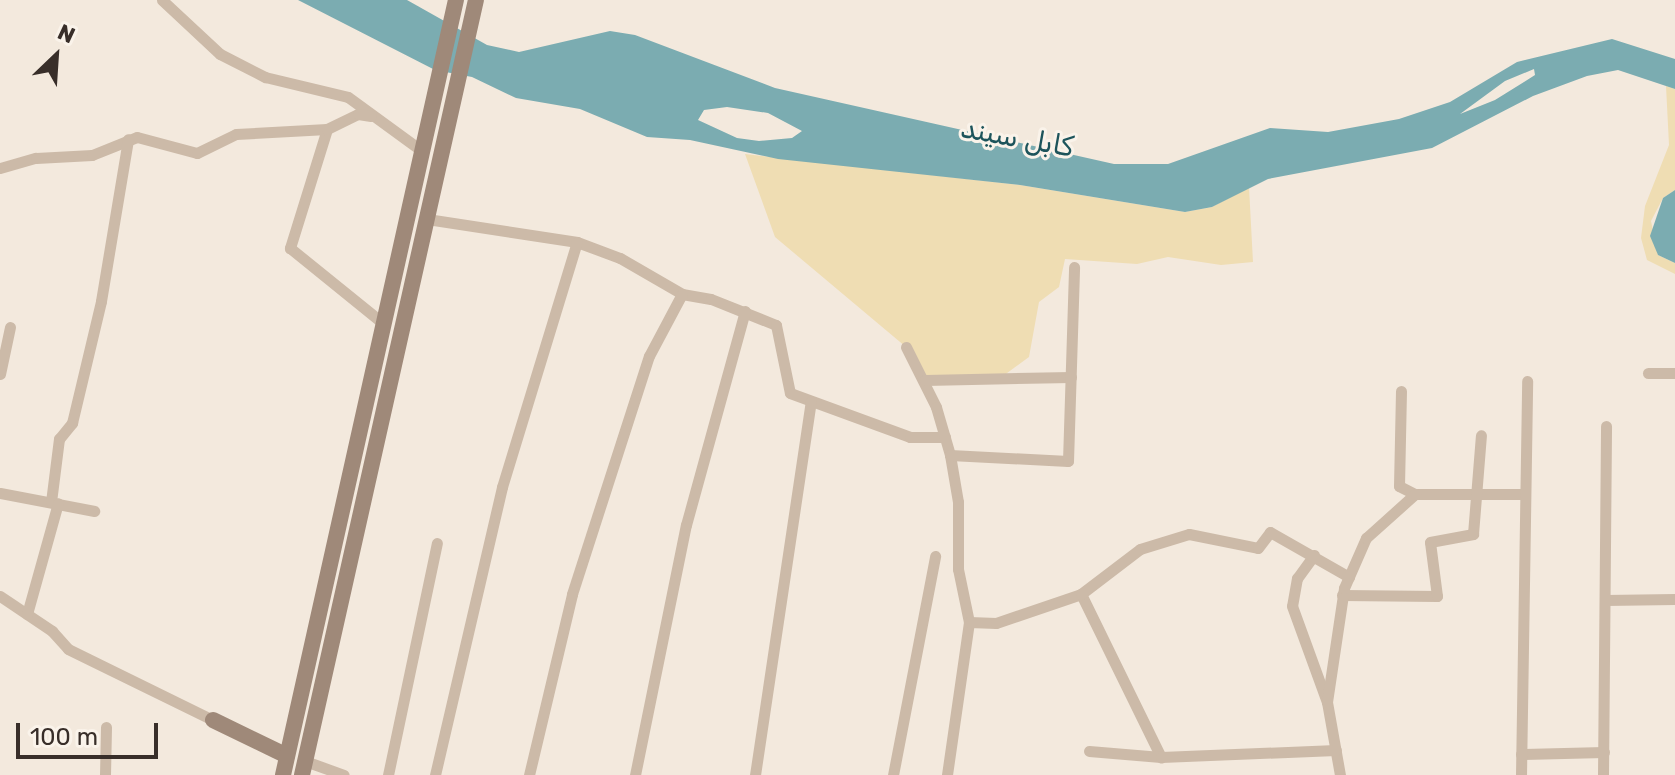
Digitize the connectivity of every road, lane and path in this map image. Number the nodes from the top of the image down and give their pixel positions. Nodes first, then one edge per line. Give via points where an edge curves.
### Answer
1 (162, 0) edge
2 (456, 0) edge
3 (476, 0) edge
4 (371, 116) junction
5 (327, 129) junction
6 (128, 139) junction
7 (422, 151) junction
8 (0, 168) edge
9 (427, 219) junction
10 (577, 242) junction
11 (1074, 267) dead end
12 (682, 294) junction
13 (745, 311) junction
14 (384, 324) junction
15 (10, 327) dead end
16 (906, 347) dead end
17 (1648, 373) dead end
18 (1675, 373) edge
19 (0, 374) edge
20 (1071, 377) junction
21 (925, 380) junction
22 (1527, 381) dead end
23 (1401, 391) dead end
24 (811, 401) junction
25 (365, 407) junction
26 (384, 411) junction
27 (1606, 426) dead end
28 (1481, 435) dead end
29 (945, 437) junction
30 (950, 455) junction
31 (0, 493) edge
32 (1415, 494) junction
33 (1475, 494) junction
34 (1524, 494) junction
35 (54, 502) junction
36 (94, 511) dead end
37 (437, 543) dead end
38 (1314, 555) junction
39 (935, 556) dead end
40 (1349, 577) junction
41 (1081, 594) junction
42 (1342, 595) junction
43 (0, 596) edge
44 (1675, 599) edge
45 (1605, 600) junction
46 (27, 614) junction
47 (969, 622) junction
48 (1327, 702) junction
49 (213, 720) joint
50 (106, 727) dead end
51 (1336, 750) junction
52 (1089, 751) dead end
53 (1604, 752) junction
54 (1521, 754) junction
55 (287, 756) junction
56 (1161, 757) junction
57 (303, 768) edge
58 (105, 775) edge
59 (283, 775) edge
60 (344, 775) edge
61 (388, 775) edge
62 (435, 775) edge
63 (529, 775) edge
64 (635, 775) edge
65 (755, 775) edge
66 (893, 775) edge
67 (947, 775) edge
68 (1340, 775) edge
69 (1521, 775) edge
70 (1603, 775) edge

1 - 4 street via 220,54 265,77 348,97
2 - 7 street
3 - 9 street
4 - 5 street via 358,114
4 - 7 street via 385,120
5 - 6 street via 236,134 197,153 146,138
5 - 14 street via 290,248
6 - 8 street via 92,155 36,158
6 - 35 street via 101,301 72,423 59,439
7 - 14 street
9 - 10 street
9 - 26 street
10 - 12 street via 620,258
10 - 62 street via 502,487
11 - 20 street
12 - 13 street
12 - 63 street via 649,356 572,594
13 - 24 street via 776,325 790,393
13 - 64 street via 686,525
14 - 25 street
15 - 19 street
16 - 21 street
17 - 18 street
20 - 21 street
20 - 30 street via 1068,461
21 - 29 street
22 - 34 street
23 - 32 street via 1397,482
24 - 29 street via 910,437
24 - 65 street
25 - 26 street
25 - 55 street
26 - 57 street
27 - 45 street
28 - 33 street
29 - 30 street
30 - 47 street via 958,502 958,569
31 - 35 street
32 - 33 street
32 - 40 street via 1366,538
33 - 34 street
33 - 42 street via 1473,534 1430,542 1437,596
34 - 54 street
35 - 36 street
35 - 46 street
37 - 61 street
38 - 40 street
38 - 41 street via 1270,532 1258,548 1189,534 1140,549
38 - 48 street via 1297,578 1292,606
39 - 66 street
40 - 42 street
41 - 47 street via 996,623
41 - 56 street
42 - 48 street
43 - 46 street
44 - 45 street
45 - 53 street
46 - 49 street via 68,649
47 - 67 street
48 - 51 street
49 - 55 street
50 - 58 street
51 - 56 street
51 - 68 street
52 - 56 street
53 - 54 street
53 - 70 street
54 - 69 street
55 - 59 street
57 - 60 street

